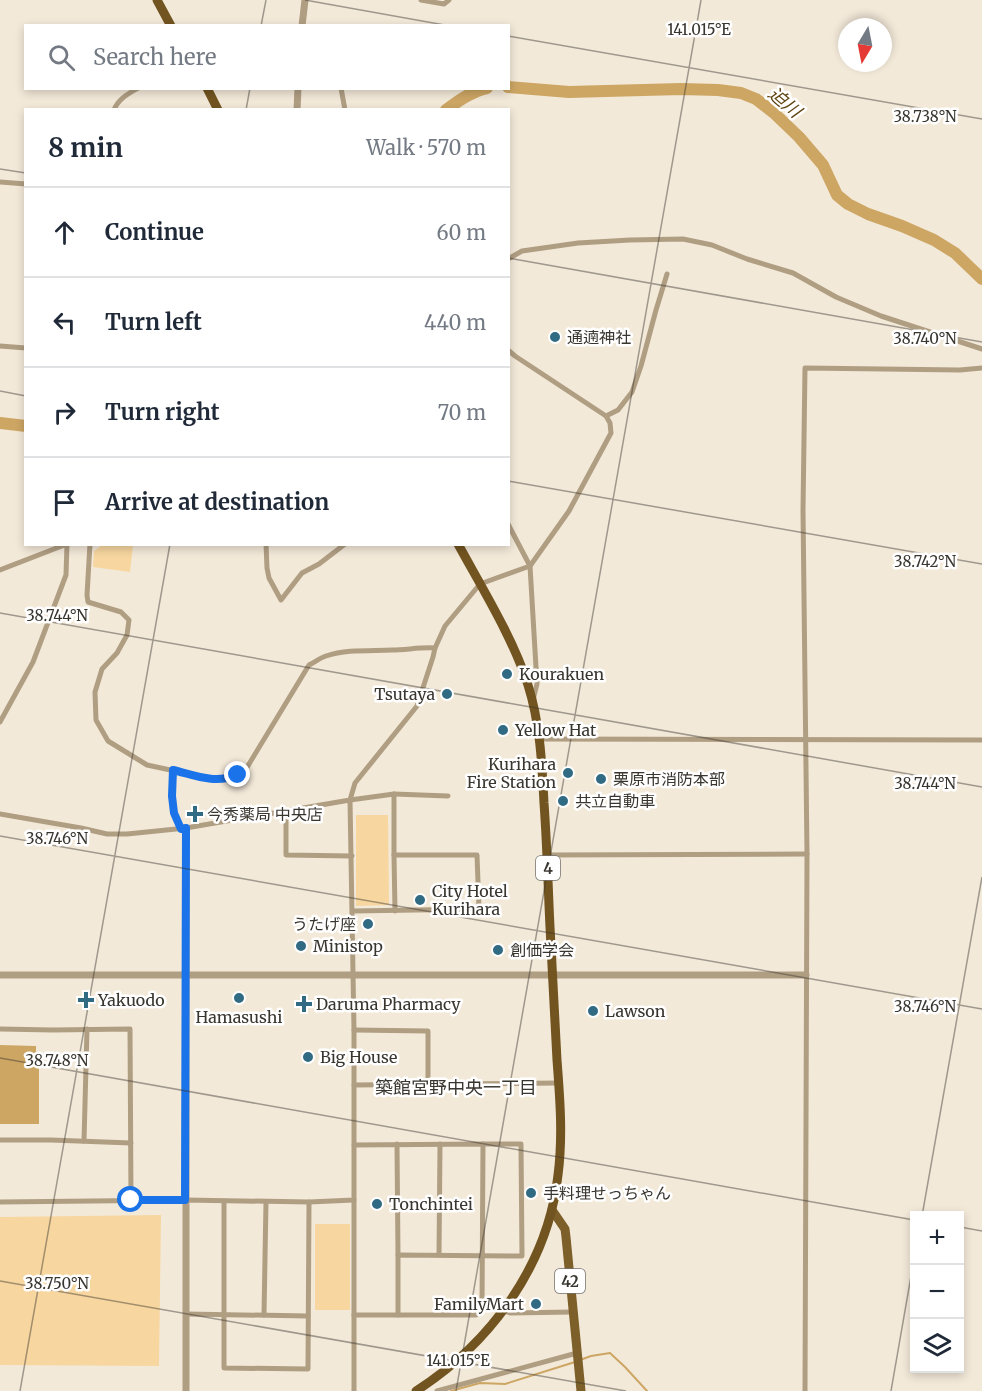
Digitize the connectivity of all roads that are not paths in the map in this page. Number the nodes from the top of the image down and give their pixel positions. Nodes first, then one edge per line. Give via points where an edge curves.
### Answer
1 (157, 0) edge
2 (305, 0) edge
3 (421, 0) edge
4 (449, 0) edge
5 (170, 24) edge
6 (302, 24) edge
7 (135, 90) edge
8 (208, 90) edge
9 (298, 90) edge
10 (341, 90) edge
11 (115, 108) edge
12 (217, 108) edge
13 (297, 108) edge
14 (345, 108) edge
15 (0, 182) edge
16 (24, 184) edge
17 (510, 259) edge
18 (667, 274) dead end
19 (0, 346) edge
20 (24, 348) edge
21 (982, 349) edge
22 (510, 352) edge
23 (982, 368) edge
24 (606, 416) junction
25 (510, 528) edge
26 (62, 546) edge
27 (67, 546) edge
28 (90, 546) edge
29 (266, 546) edge
30 (342, 546) edge
31 (459, 546) edge
32 (530, 566) junction
33 (0, 570) edge
34 (480, 584) junction
35 (435, 648) junction
36 (533, 702) junction
37 (0, 722) edge
38 (540, 739) junction
39 (805, 739) junction
40 (982, 740) edge
41 (173, 770) junction
42 (394, 794) junction
43 (448, 796) dead end
44 (350, 800) junction
45 (285, 812) junction
46 (0, 814) edge
47 (184, 829) junction
48 (807, 854) junction
49 (394, 855) junction
50 (547, 855) junction
51 (352, 856) junction
52 (395, 910) junction
53 (353, 911) junction
54 (187, 974) junction
55 (552, 974) junction
56 (0, 975) edge
57 (353, 975) junction
58 (806, 975) junction
59 (0, 1029) edge
60 (87, 1029) junction
61 (354, 1030) junction
62 (559, 1083) junction
63 (428, 1084) junction
64 (354, 1085) junction
65 (0, 1140) edge
66 (84, 1141) junction
67 (131, 1143) junction
68 (397, 1144) junction
69 (440, 1144) junction
70 (483, 1144) junction
71 (354, 1145) junction
72 (131, 1200) junction
73 (185, 1200) junction
74 (354, 1200) junction
75 (224, 1201) junction
76 (0, 1202) edge
77 (266, 1202) junction
78 (309, 1202) junction
79 (552, 1209) junction
80 (398, 1255) junction
81 (439, 1255) junction
82 (483, 1256) junction
83 (504, 1311) junction
84 (573, 1312) junction
85 (186, 1314) junction
86 (224, 1315) junction
87 (264, 1315) junction
88 (354, 1315) junction
89 (398, 1315) junction
90 (308, 1316) junction
91 (577, 1359) junction
92 (186, 1391) edge
93 (354, 1391) edge
94 (416, 1391) edge
95 (437, 1391) edge
96 (581, 1391) edge
97 (805, 1391) edge

1 - 5 highway
2 - 6 street
3 - 4 street via 444,4
7 - 11 street
8 - 12 highway
9 - 13 street
10 - 14 street
15 - 16 street
17 - 21 street via 522,250 578,243 683,239 793,273 881,316
18 - 24 street via 632,392 618,410
19 - 20 street
22 - 24 street
23 - 39 street via 805,368
24 - 32 street via 611,433 569,511
25 - 32 street
26 - 33 street
27 - 37 street via 66,574 33,662
28 - 41 street via 88,602 121,612 129,620 127,635 102,669 95,692 96,720 108,741 147,765
29 - 30 street via 269,578 281,600 302,573
31 - 34 highway, 4
32 - 34 street
32 - 36 street via 537,684
34 - 35 street via 445,626
34 - 36 highway, 4 via 520,662
35 - 41 street via 356,651 324,657 309,665 246,770 217,780
35 - 44 street via 417,706 355,783
36 - 38 highway, 4
38 - 39 street
38 - 50 highway, 4
39 - 40 street
39 - 48 street
41 - 47 street via 174,813
42 - 43 street
42 - 44 street
42 - 49 street
44 - 45 street
44 - 51 street
45 - 47 street
45 - 51 street via 286,855
46 - 47 street via 107,834
47 - 54 street
48 - 50 street
48 - 58 street
49 - 52 street
49 - 52 street via 477,855 479,909
50 - 55 highway, 4
51 - 53 street
52 - 53 street
53 - 57 street
54 - 56 street
54 - 57 street
54 - 73 street
55 - 57 street
55 - 58 street
55 - 62 highway, 4
57 - 61 street
58 - 97 street
59 - 60 street
60 - 66 street
60 - 67 street via 130,1029
61 - 63 street via 428,1031
61 - 64 street
62 - 63 street
62 - 79 highway, 4 via 561,1150
63 - 64 street
64 - 71 street
65 - 66 street
66 - 67 street
67 - 72 street
68 - 69 street
68 - 71 street
68 - 80 street
69 - 70 street
69 - 81 street
70 - 82 street
70 - 82 street via 521,1144 522,1256
71 - 74 street
72 - 73 street
72 - 76 street
73 - 75 street
73 - 85 street
74 - 78 street
74 - 88 street
75 - 77 street
75 - 86 street
77 - 78 street
77 - 87 street
78 - 90 street
79 - 83 highway, 4 via 530,1267
79 - 84 main road, 42 via 565,1229
80 - 81 street
80 - 89 street
81 - 82 street
82 - 89 street via 482,1306 476,1315
83 - 84 street
83 - 94 highway, 4 via 467,1353
84 - 91 main road, 42
85 - 86 street
85 - 92 street
86 - 87 street
86 - 90 street via 224,1368 308,1369
87 - 90 street
88 - 89 street
88 - 93 street
91 - 95 street
91 - 96 main road, 42

